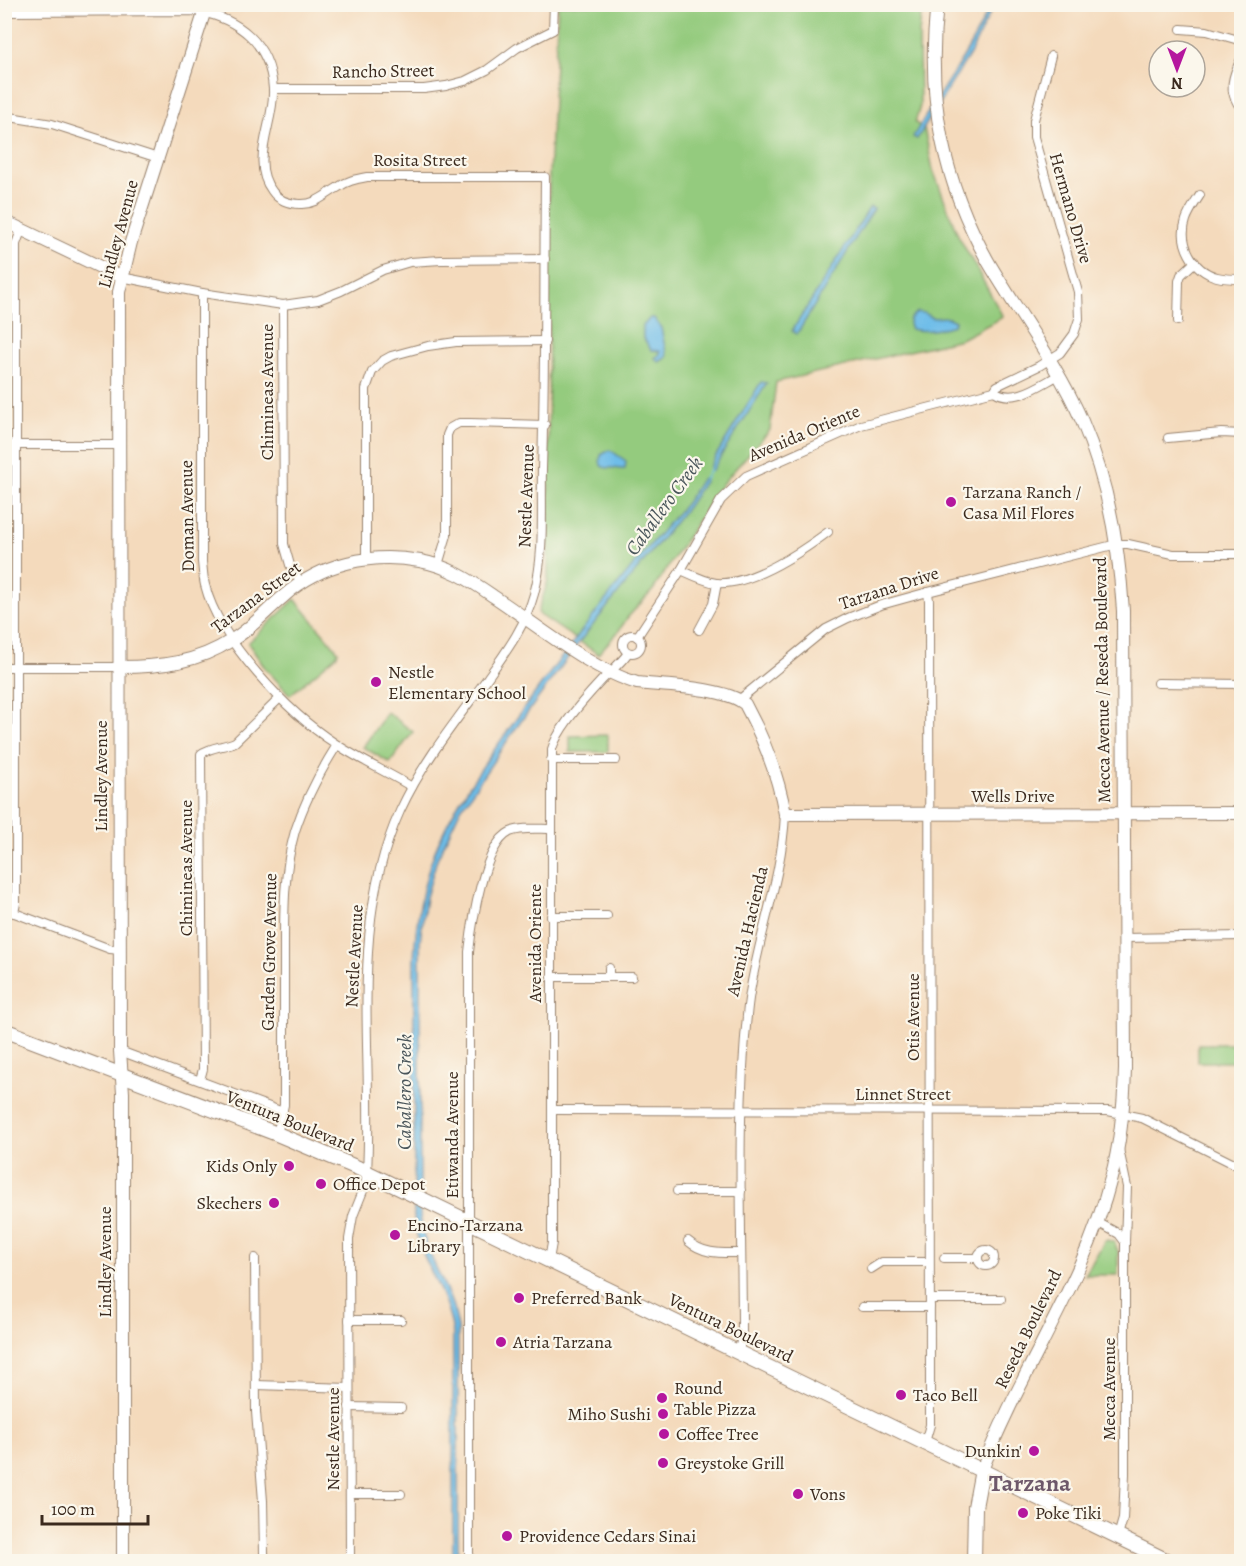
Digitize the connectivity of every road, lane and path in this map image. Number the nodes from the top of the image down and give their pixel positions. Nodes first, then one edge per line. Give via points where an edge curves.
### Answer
1 (554, 4) edge
2 (937, 4) edge
3 (206, 8) edge
4 (4, 12) edge
5 (1181, 29) dead end
6 (1242, 41) edge
7 (1051, 56) dead end
8 (1242, 57) edge
9 (273, 89) junction
10 (1242, 109) edge
11 (4, 116) edge
12 (158, 158) junction
13 (545, 177) joint
14 (1200, 195) dead end
15 (4, 221) edge
16 (22, 228) junction
17 (545, 259) junction
18 (1195, 262) junction
19 (121, 277) junction
20 (1242, 279) edge
21 (202, 293) junction
22 (283, 305) junction
23 (1178, 321) dead end
24 (545, 341) junction
25 (1050, 360) junction
26 (1059, 375) junction
27 (994, 391) junction
28 (545, 424) junction
29 (1242, 434) edge
30 (1168, 438) dead end
31 (4, 445) edge
32 (15, 445) junction
33 (119, 445) junction
34 (828, 532) dead end
35 (1117, 544) junction
36 (1242, 554) edge
37 (366, 559) junction
38 (438, 565) junction
39 (681, 570) junction
40 (301, 583) junction
41 (717, 583) junction
42 (928, 592) junction
43 (526, 617) junction
44 (699, 630) dead end
45 (637, 636) junction
46 (233, 640) junction
47 (628, 653) junction
48 (4, 667) edge
49 (15, 667) junction
50 (119, 667) junction
51 (611, 672) junction
52 (1158, 683) dead end
53 (1242, 684) edge
54 (279, 699) junction
55 (740, 699) junction
56 (337, 745) junction
57 (551, 760) junction
58 (616, 760) dead end
59 (412, 787) junction
60 (1124, 813) junction
61 (1242, 813) edge
62 (785, 814) junction
63 (930, 814) junction
64 (551, 829) junction
65 (9, 911) edge
66 (551, 916) junction
67 (607, 916) dead end
68 (1242, 936) edge
69 (1124, 938) junction
70 (120, 950) junction
71 (551, 977) junction
72 (632, 977) dead end
73 (4, 1030) edge
74 (120, 1051) junction
75 (122, 1076) junction
76 (200, 1080) junction
77 (552, 1110) junction
78 (742, 1110) junction
79 (930, 1110) junction
80 (283, 1112) junction
81 (1123, 1113) junction
82 (277, 1134) junction
83 (1118, 1146) junction
84 (1242, 1168) edge
85 (367, 1172) junction
86 (677, 1191) dead end
87 (741, 1191) junction
88 (469, 1221) junction
89 (1097, 1222) junction
90 (688, 1241) dead end
91 (1125, 1242) junction
92 (741, 1253) junction
93 (255, 1258) dead end
94 (945, 1258) dead end
95 (978, 1258) dead end
96 (549, 1260) junction
97 (929, 1262) junction
98 (871, 1269) dead end
99 (1001, 1299) dead end
100 (930, 1303) junction
101 (862, 1307) dead end
102 (349, 1320) junction
103 (401, 1320) dead end
104 (739, 1352) junction
105 (256, 1385) junction
106 (349, 1388) junction
107 (349, 1407) junction
108 (401, 1408) dead end
109 (925, 1442) junction
110 (982, 1470) junction
111 (350, 1494) junction
112 (401, 1494) dead end
113 (1118, 1536) junction
114 (268, 1561) edge
115 (123, 1562) edge
116 (350, 1562) edge
117 (469, 1562) edge
118 (974, 1562) edge
119 (1170, 1562) edge

1 - 9 street, Rancho Street via 551,32 465,81 424,89
2 - 25 street, Mecca Avenue / Reseda Boulevard via 935,104 954,186 990,264
3 - 4 street
3 - 9 street, Rosita Street via 239,26 256,41
3 - 12 street, Lindley Avenue
5 - 6 street via 1208,31
7 - 25 street, Hermano Drive via 1034,120 1034,137 1080,307 1074,334
8 - 10 street via 1232,87
9 - 13 street, Rosita Street via 261,165 265,182 288,203 314,202 352,180 367,177
11 - 12 street via 52,123
12 - 19 street, Lindley Avenue
13 - 17 street, Nestle Avenue
14 - 18 street via 1184,228 1187,251
15 - 16 street
16 - 19 street
16 - 32 street via 16,244
17 - 22 street via 410,262 318,300
17 - 24 street, Nestle Avenue
18 - 20 street via 1215,276
18 - 23 street via 1179,281
19 - 21 street
19 - 33 street, Lindley Avenue
21 - 22 street
21 - 46 street, Doman Avenue via 202,562 214,609
22 - 40 street, Chimineas Avenue via 284,544
24 - 28 street, Nestle Avenue
24 - 37 street via 428,346 391,356 372,372 366,389
25 - 26 street, Mecca Avenue / Reseda Boulevard
25 - 27 street, Avenida Oriente via 996,386
26 - 27 street, Avenida Oriente via 1015,396
26 - 35 street, Mecca Avenue / Reseda Boulevard via 1096,457
27 - 39 street, Avenida Oriente via 861,425 746,476 721,500
28 - 38 street via 459,423 450,428 447,535
28 - 43 street, Nestle Avenue via 541,549
29 - 30 street
31 - 32 street
32 - 33 street
32 - 49 street
33 - 50 street, Lindley Avenue
34 - 41 street via 799,553 750,577
35 - 36 street, Tarzana Drive via 1173,554
35 - 42 street, Tarzana Drive
35 - 60 street, Mecca Avenue / Reseda Boulevard via 1123,611
37 - 38 street, Tarzana Street via 399,558
37 - 40 street, Tarzana Street via 334,567
38 - 43 street, Tarzana Street
39 - 41 street
39 - 45 street, Avenida Oriente
40 - 46 street, Tarzana Street
41 - 44 street via 710,611
42 - 55 street, Tarzana Drive via 881,605 826,629
42 - 63 street, Otis Avenue
43 - 51 street, Tarzana Street
43 - 59 street, Nestle Avenue via 511,645
45 - 47 street, Avenida Oriente via 640,649
45 - 47 street, Avenida Oriente via 624,640 623,649
46 - 50 street, Tarzana Street via 188,661
46 - 54 street, Doman Avenue
47 - 51 street, Avenida Oriente
48 - 49 street, Tarzana Street
49 - 50 street, Tarzana Street
49 - 65 street via 16,903
50 - 70 street, Lindley Avenue
51 - 55 street via 637,682 717,692
51 - 57 street, Avenida Oriente via 558,733
52 - 53 street
54 - 56 street, Doman Avenue
54 - 76 street, Chimineas Avenue via 235,742 201,754
55 - 62 street, Avenida Hacienda via 768,751
56 - 59 street, Doman Avenue
56 - 80 street, Garden Grove Avenue via 304,806 288,864
57 - 58 street
57 - 64 street, Avenida Oriente
59 - 85 street, Nestle Avenue via 380,869 368,934
60 - 61 street, Wells Drive
60 - 63 street, Wells Drive
60 - 69 street, Mecca Avenue / Reseda Boulevard
62 - 63 street, Wells Drive
62 - 78 street, Avenida Hacienda via 781,859 749,999
63 - 79 street, Otis Avenue
64 - 66 street, Avenida Oriente
64 - 88 street, Etiwanda Avenue via 518,830 502,837 493,851 472,923
65 - 70 street
66 - 67 street
66 - 71 street, Avenida Oriente
68 - 69 street
69 - 81 street, Mecca Avenue / Reseda Boulevard
70 - 74 street, Lindley Avenue
71 - 72 street via 609,972
71 - 77 street, Avenida Oriente
73 - 75 main road, Ventura Boulevard
74 - 75 street, Lindley Avenue
74 - 76 street, Ventura Boulevard
75 - 82 main road, Ventura Boulevard
75 - 115 street, Lindley Avenue
76 - 80 street, Ventura Boulevard
77 - 78 street, Linnet Street
77 - 96 street, Avenida Oriente
78 - 79 street, Linnet Street
78 - 87 street, Avenida Hacienda
79 - 81 street, Linnet Street
79 - 97 street, Otis Avenue
80 - 82 street, Garden Grove Avenue
81 - 83 street, Reseda Boulevard
81 - 84 street, Linnet Street via 1142,1118
82 - 85 main road, Ventura Boulevard
83 - 89 street, Reseda Boulevard
83 - 91 street, Mecca Avenue via 1127,1187
85 - 88 main road, Ventura Boulevard
85 - 102 street, Nestle Avenue via 350,1229
86 - 87 street
87 - 92 street, Avenida Hacienda
88 - 96 main road, Ventura Boulevard
88 - 117 street, Etiwanda Avenue
89 - 91 street via 1119,1234
89 - 110 street, Reseda Boulevard
90 - 92 street via 711,1252
91 - 113 street, Mecca Avenue via 1125,1474
92 - 104 street, Avenida Hacienda
93 - 105 street
94 - 95 street
96 - 104 main road, Ventura Boulevard
97 - 98 street via 882,1262
97 - 100 street, Otis Avenue
99 - 100 street
100 - 101 street
100 - 109 street, Otis Avenue via 930,1425
102 - 103 street
102 - 106 street, Nestle Avenue
104 - 109 main road, Ventura Boulevard
105 - 106 street
105 - 114 street via 264,1553
106 - 107 street, Nestle Avenue
107 - 108 street
107 - 111 street, Nestle Avenue
109 - 110 main road, Ventura Boulevard
110 - 113 main road, Ventura Boulevard
110 - 118 main road, Reseda Boulevard via 975,1507
111 - 112 street
111 - 116 street, Nestle Avenue
113 - 119 main road, Ventura Boulevard

